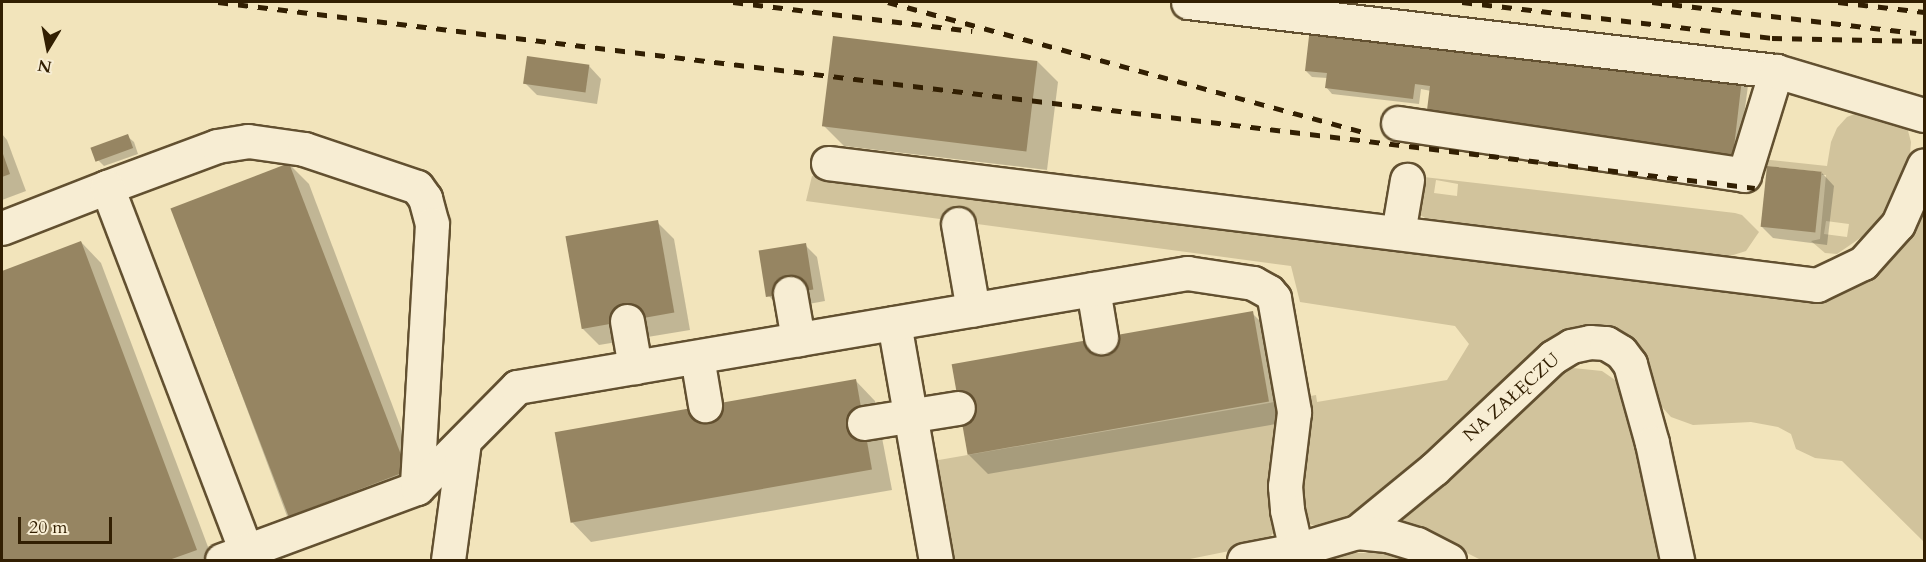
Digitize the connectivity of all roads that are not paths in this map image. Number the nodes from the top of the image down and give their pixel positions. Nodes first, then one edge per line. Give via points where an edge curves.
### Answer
1 (1188, 2) edge
2 (1776, 71) junction
3 (1924, 115) edge
4 (1398, 123) dead end
5 (828, 163) dead end
6 (1924, 165) edge
7 (1407, 180) dead end
8 (107, 188) junction
9 (957, 224) dead end
10 (2, 228) edge
11 (1398, 233) junction
12 (1093, 289) junction
13 (790, 293) dead end
14 (973, 310) junction
15 (627, 321) dead end
16 (894, 323) junction
17 (1101, 337) dead end
18 (798, 339) junction
19 (697, 357) junction
20 (635, 367) junction
21 (705, 405) dead end
22 (958, 408) dead end
23 (910, 416) junction
24 (864, 423) dead end
25 (464, 441) junction
26 (417, 488) junction
27 (1357, 532) junction
28 (1296, 550) junction
29 (234, 556) edge
30 (448, 561) edge
31 (936, 561) edge
32 (1244, 561) edge
33 (1449, 561) edge
34 (1677, 561) edge

1 - 2 street
2 - 3 street
2 - 4 street via 1744,175
5 - 11 street
6 - 11 street via 1898,224 1863,263 1817,285
7 - 11 street
8 - 10 street
8 - 26 street via 217,146 248,141 304,148 417,187 426,198 432,224
8 - 29 street
9 - 14 street
12 - 14 street
12 - 17 street
12 - 28 street via 1186,273 1252,283 1274,298 1294,412 1286,498
13 - 18 street
14 - 16 street
15 - 20 street
16 - 18 street
16 - 23 street
18 - 19 street
19 - 20 street
19 - 21 street
20 - 25 street via 517,387
22 - 23 street
23 - 24 street
23 - 31 street
25 - 26 street
25 - 30 street
26 - 29 street
27 - 28 street, NA ZAŁĘCZU
27 - 33 street, NA ZAŁĘCZU via 1417,544
27 - 34 street, NA ZAŁĘCZU via 1434,470 1553,357 1571,346 1606,343 1621,351 1630,364 1652,443
28 - 32 street, NA ZAŁĘCZU

